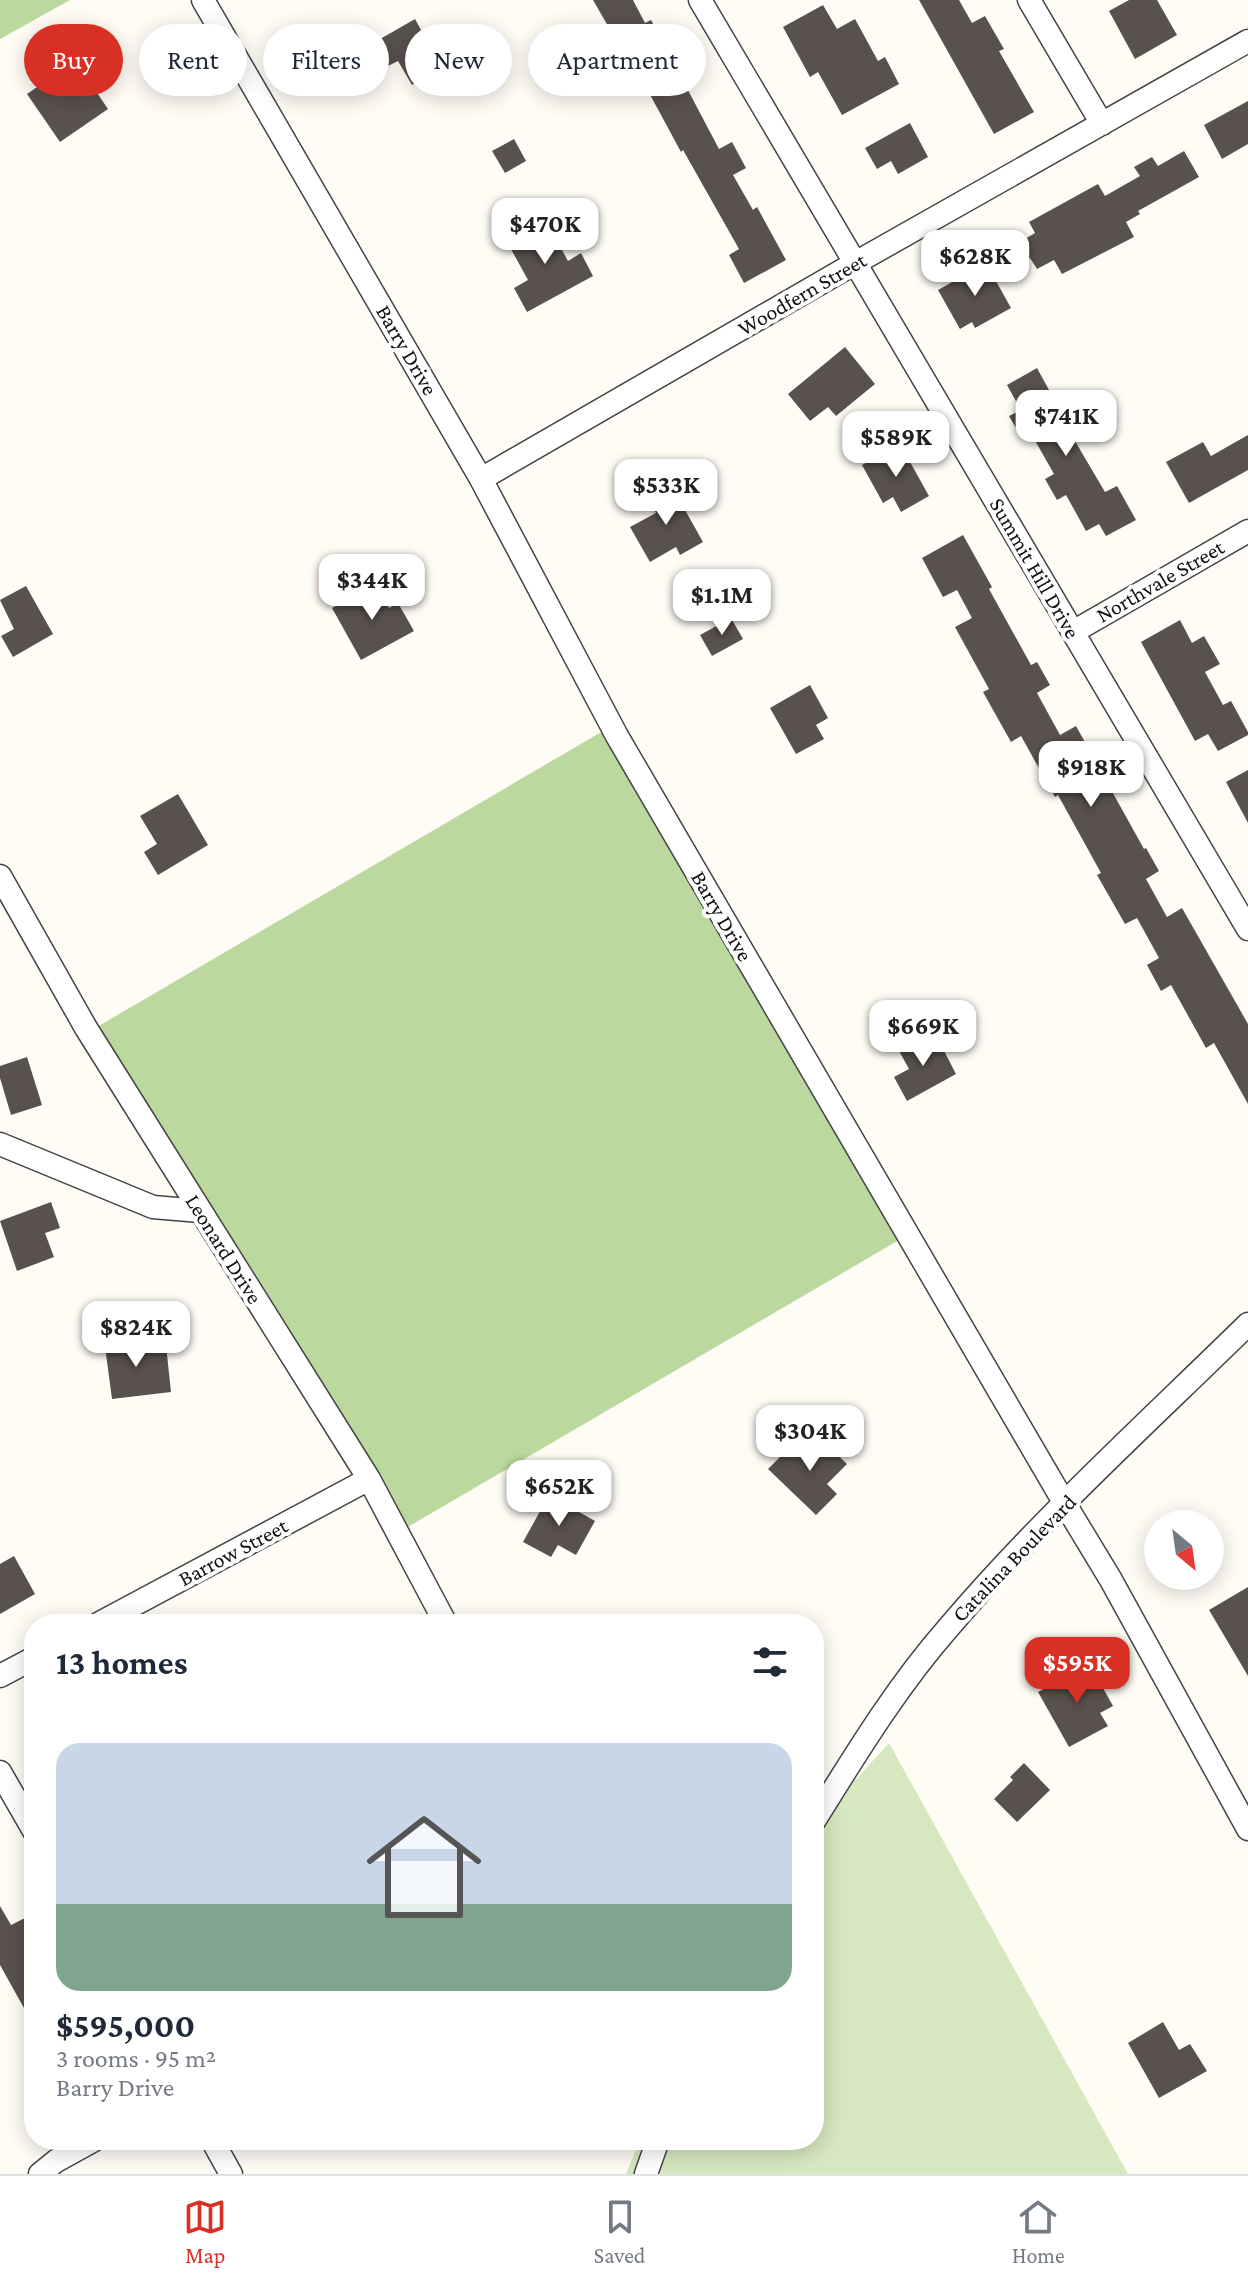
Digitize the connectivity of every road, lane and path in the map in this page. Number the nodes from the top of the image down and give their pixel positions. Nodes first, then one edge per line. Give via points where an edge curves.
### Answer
1 (203, 0) edge
2 (700, 0) edge
3 (1029, 0) edge
4 (1248, 41) edge
5 (1102, 124) junction
6 (857, 262) junction
7 (481, 479) junction
8 (1248, 531) edge
9 (1073, 632) junction
10 (0, 876) edge
11 (1248, 929) edge
12 (0, 1144) edge
13 (200, 1211) junction
14 (1248, 1324) edge
15 (369, 1479) junction
16 (1065, 1504) junction
17 (117, 1614) edge
18 (441, 1614) edge
19 (24, 1663) edge
20 (0, 1676) edge
21 (0, 1772) edge
22 (1238, 1788) edge
23 (824, 1805) edge
24 (24, 1814) edge
25 (1248, 1829) edge
26 (76, 2150) edge
27 (218, 2150) edge
28 (654, 2150) edge
29 (40, 2174) edge
30 (231, 2174) edge
31 (646, 2174) edge

1 - 7 street, Barry Drive
2 - 6 street, Summit Hill Drive
3 - 5 street
4 - 5 street, Woodfern Street
5 - 6 street, Woodfern Street
6 - 7 street, Woodfern Street
6 - 9 street, Summit Hill Drive
7 - 16 street, Barry Drive via 617,736
8 - 9 street, Northvale Street
9 - 11 street, Summit Hill Drive
10 - 13 street, Leonard Drive via 86,1028
12 - 13 street via 153,1207
13 - 15 street, Leonard Drive
14 - 16 street, Catalina Boulevard
15 - 17 street, Barrow Street
15 - 18 street, Leonard Drive
16 - 22 street, Barry Drive
16 - 23 street, Catalina Boulevard via 947,1629 872,1728
19 - 20 street
21 - 24 street
22 - 25 street, Barry Drive
26 - 29 street
27 - 30 street
28 - 31 street

